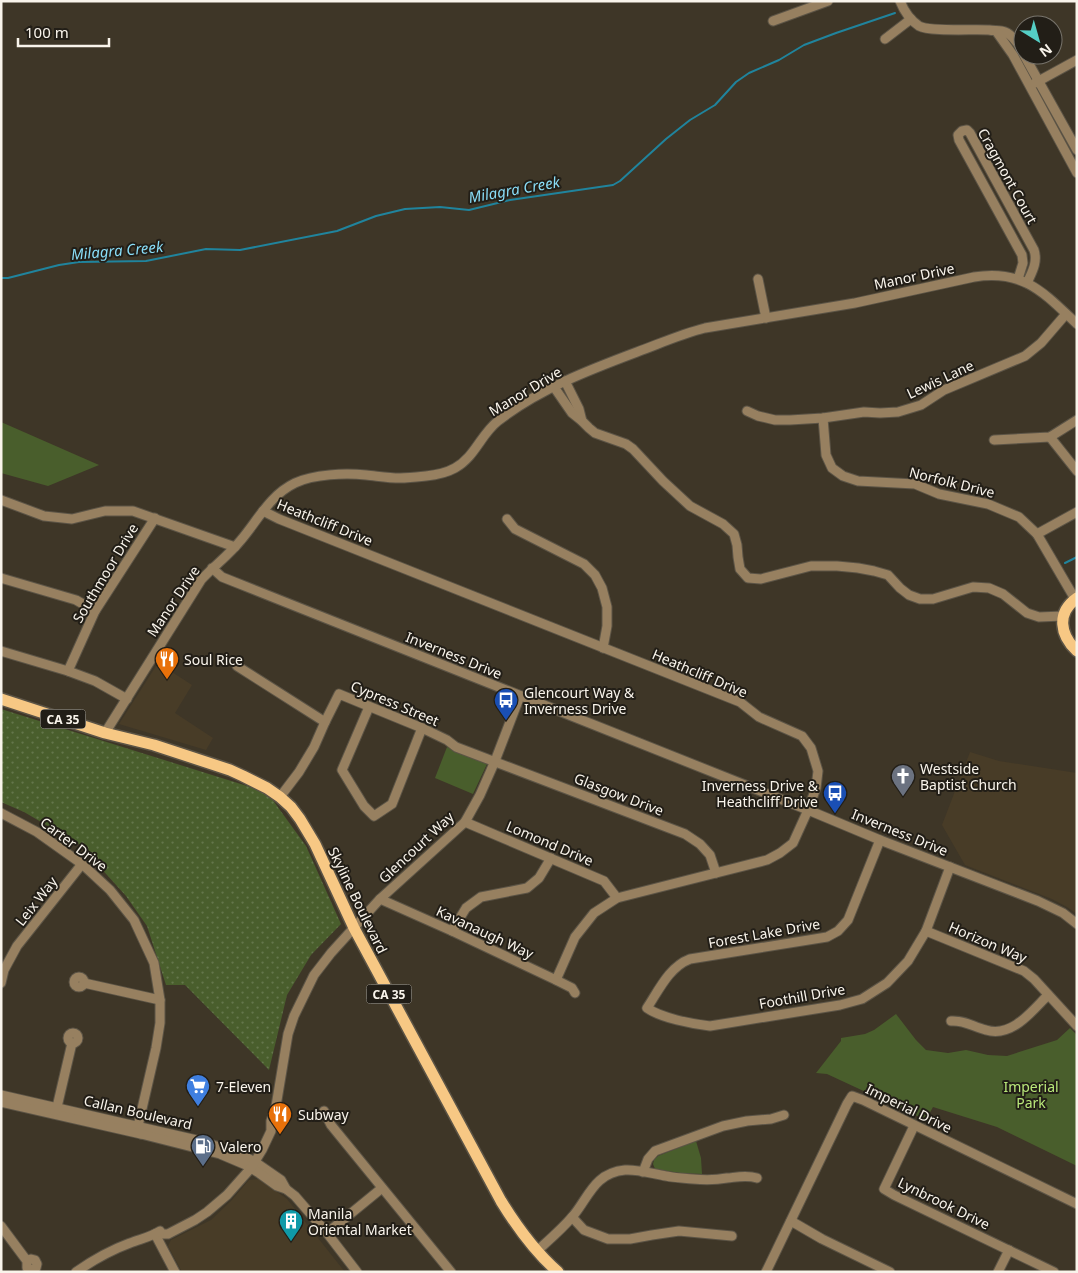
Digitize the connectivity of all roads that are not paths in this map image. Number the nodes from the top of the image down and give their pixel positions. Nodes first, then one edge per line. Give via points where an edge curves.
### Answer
1 (828, 1) edge
2 (900, 1) edge
3 (911, 19) junction
4 (773, 21) dead end
5 (996, 31) junction
6 (1013, 38) edge
7 (885, 39) dead end
8 (1077, 60) edge
9 (1030, 65) edge
10 (1039, 81) junction
11 (1030, 86) junction
12 (1077, 150) edge
13 (1077, 173) edge
14 (758, 279) dead end
15 (1018, 279) junction
16 (1027, 283) junction
17 (1066, 314) junction
18 (766, 318) junction
19 (1077, 324) edge
20 (565, 381) junction
21 (554, 387) junction
22 (747, 411) dead end
23 (823, 418) junction
24 (1077, 420) edge
25 (582, 421) junction
26 (1050, 437) junction
27 (994, 440) dead end
28 (1077, 471) edge
29 (1, 500) edge
30 (263, 511) junction
31 (1077, 512) edge
32 (155, 518) junction
33 (507, 519) dead end
34 (1037, 534) junction
35 (235, 547) junction
36 (212, 568) junction
37 (1, 578) edge
38 (1076, 599) edge
39 (95, 611) junction
40 (1063, 616) junction
41 (603, 648) junction
42 (1, 651) edge
43 (1077, 651) edge
44 (237, 666) dead end
45 (68, 671) junction
46 (520, 696) junction
47 (1, 699) edge
48 (127, 699) junction
49 (369, 707) junction
50 (325, 722) junction
51 (422, 728) junction
52 (105, 733) junction
53 (495, 762) junction
54 (280, 797) junction
55 (808, 810) junction
56 (1, 813) edge
57 (464, 822) junction
58 (880, 840) junction
59 (551, 858) junction
60 (82, 864) junction
61 (950, 867) junction
62 (716, 873) junction
63 (617, 898) junction
64 (380, 899) junction
65 (1077, 924) edge
66 (354, 928) junction
67 (452, 931) junction
68 (926, 931) junction
69 (556, 980) junction
70 (1, 983) edge
71 (84, 983) dead end
72 (576, 993) dead end
73 (1048, 995) junction
74 (160, 1000) junction
75 (647, 1008) joint
76 (952, 1021) dead end
77 (1077, 1026) edge
78 (72, 1043) dead end
79 (1, 1095) edge
80 (1, 1102) edge
81 (55, 1110) junction
82 (324, 1111) dead end
83 (784, 1115) dead end
84 (914, 1126) junction
85 (140, 1130) junction
86 (250, 1164) junction
87 (643, 1172) junction
88 (757, 1178) dead end
89 (382, 1188) junction
90 (1077, 1204) edge
91 (572, 1217) junction
92 (790, 1221) junction
93 (1, 1226) edge
94 (327, 1233) junction
95 (155, 1234) junction
96 (732, 1236) dead end
97 (1009, 1250) junction
98 (537, 1251) junction
99 (27, 1262) dead end
100 (76, 1272) edge
101 (175, 1272) edge
102 (357, 1272) edge
103 (451, 1272) edge
104 (558, 1272) edge
105 (766, 1272) edge
106 (890, 1272) edge
107 (998, 1272) edge
108 (1054, 1272) edge

1 - 4 street
2 - 3 street
3 - 5 street via 920,27 932,29
3 - 7 street
5 - 6 street via 1005,32
5 - 11 street
8 - 10 street
9 - 10 street
10 - 11 street
10 - 12 street
11 - 13 street
14 - 18 street
15 - 16 street, Manor Drive
15 - 16 street, Cragmont Court via 1022,256 959,140 958,135 962,131 970,134 1034,250 1036,258
15 - 18 street, Manor Drive via 982,276
16 - 17 street, Manor Drive via 1040,290
17 - 19 street, Manor Drive
17 - 23 street, Lewis Lane via 1025,356 944,390 921,406 898,412 864,412
18 - 20 street, Manor Drive via 694,331
20 - 21 street, Manor Drive
20 - 25 street
21 - 25 street via 572,413
21 - 30 street, Manor Drive via 489,429 468,458 454,468 436,475 410,478 353,474 306,479 279,493
22 - 23 street, Lewis Lane via 774,420
23 - 34 street, Norfolk Drive via 826,456 832,468 843,476 858,481 915,484 939,494 988,504 1019,517
24 - 26 street
25 - 40 street via 595,433 633,449 690,506 723,524 734,534 740,569 748,578 760,580 811,566 858,568 888,576 909,595 920,599 933,599 973,587 989,588 1003,594 1027,613 1038,617
26 - 27 street
26 - 28 street
29 - 32 street via 44,516 72,519 105,511 133,511
30 - 35 street, Manor Drive
30 - 41 street, Heathcliff Drive
31 - 34 street
32 - 35 street
32 - 39 street, Southmoor Drive
33 - 41 street via 515,529 584,564 594,575 607,606
34 - 38 street, Norfolk Drive
35 - 36 street, Manor Drive
36 - 46 street, Inverness Drive via 222,577
36 - 48 street, Manor Drive via 201,580
37 - 39 street via 76,600
38 - 40 main road
39 - 45 street, Southmoor Drive
40 - 43 main road via 1066,638
41 - 55 street, Heathcliff Drive via 740,702 759,717 802,736 811,748 818,771
42 - 45 street
44 - 50 street
45 - 48 street via 95,681
46 - 53 street, Glencourt Way
46 - 55 street, Inverness Drive
47 - 52 main road, Skyline Boulevard / CA 35
48 - 52 street, Manor Drive
49 - 50 street, Cypress Street via 339,694
49 - 51 street, Cypress Street
49 - 51 street via 342,770 374,816 392,804
50 - 54 street, Cypress Street via 314,747
51 - 53 street, Cypress Street via 456,747
52 - 54 main road, Skyline Boulevard / CA 35 via 230,770
53 - 57 street, Glencourt Way
53 - 62 street, Glasgow Drive via 685,834 710,855
54 - 66 main road, Skyline Boulevard / CA 35 via 305,826
55 - 58 street, Inverness Drive
55 - 62 street, Heathcliff Drive via 793,843 780,853 767,860
56 - 60 street, Carter Drive via 37,832
57 - 59 street, Lomond Drive
57 - 64 street, Glencourt Way
58 - 61 street, Inverness Drive
58 - 75 street, Forest Lake Drive via 848,920 838,931 827,937 690,959 673,969
59 - 63 street, Lomond Drive via 604,881
59 - 67 street via 539,878 527,888 481,897 466,908
60 - 70 street, Leix Way via 17,946
60 - 74 street, Carter Drive via 110,890 134,920 154,963
61 - 65 street, Inverness Drive via 1038,901
61 - 68 street, Foothill Drive
62 - 63 street, Heathcliff Drive
63 - 69 street, Heathcliff Drive via 594,913 575,937
64 - 66 street, Glencourt Way
64 - 67 street, Kavanaugh Way
66 - 86 street, Glencourt Way via 314,975 294,1016 276,1106
66 - 98 main road, Skyline Boulevard / CA 35 via 501,1201
67 - 69 street, Kavanaugh Way
68 - 73 street, Horizon Way via 1024,971
68 - 75 street, Foothill Drive via 908,961 887,983 862,999 710,1026 655,1014
69 - 72 street, Kavanaugh Way
71 - 74 street
73 - 76 street via 1014,1027 999,1032 960,1020
73 - 77 street, Horizon Way
74 - 85 street, Carter Drive via 160,1023
78 - 81 street
79 - 81 street, Callan Boulevard
80 - 81 street, Callan Boulevard
81 - 85 street, Callan Boulevard
82 - 89 street via 331,1125
83 - 87 street via 723,1126 656,1151
84 - 90 street, Imperial Drive
84 - 92 street, Imperial Drive via 852,1096
84 - 97 street, Lynbrook Drive via 884,1189
85 - 86 street, Callan Boulevard
86 - 94 street, Callan Boulevard via 295,1196
86 - 95 street, Glencourt Way via 214,1200
87 - 88 street via 695,1179
87 - 91 street via 625,1170 609,1174 597,1182
89 - 94 street
89 - 103 street
91 - 96 street via 584,1230 608,1239 679,1231
91 - 98 street
92 - 105 street, Imperial Drive
92 - 106 street
93 - 99 street
94 - 102 street, Callan Boulevard
95 - 100 street, Glencourt Way via 111,1251
95 - 101 street
97 - 107 street
97 - 108 street, Lynbrook Drive
98 - 104 main road, Skyline Boulevard / CA 35

